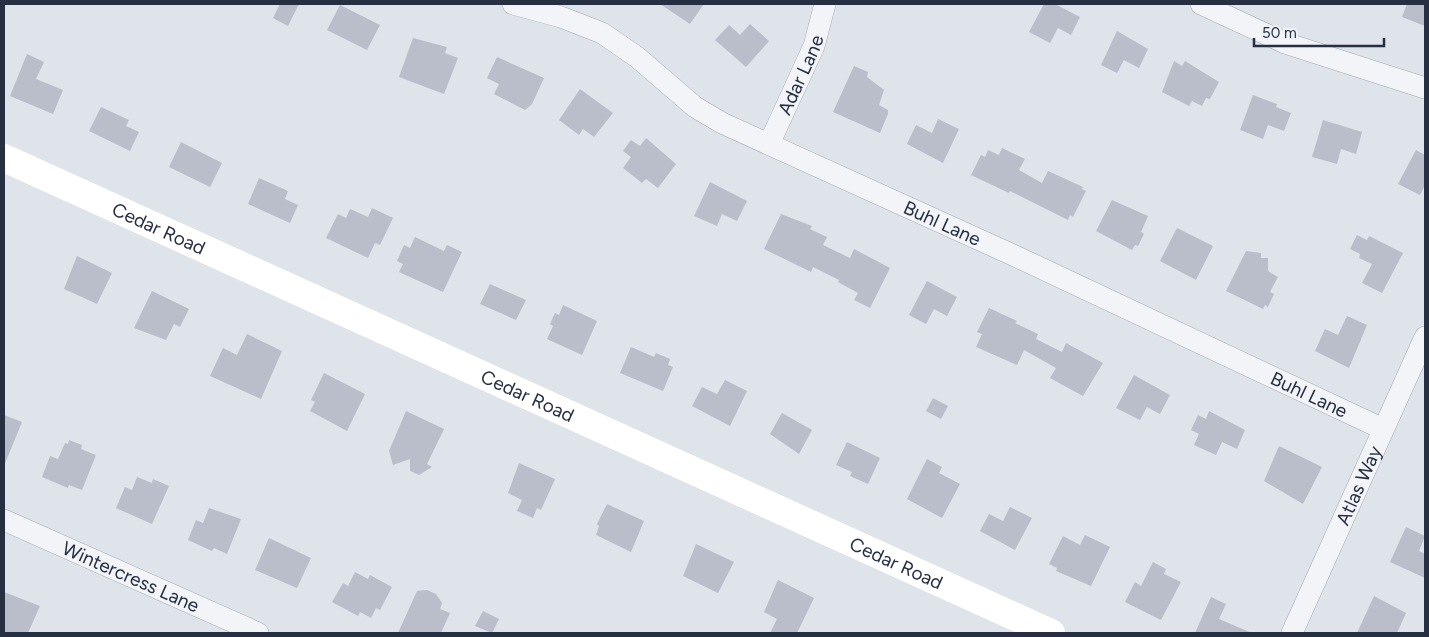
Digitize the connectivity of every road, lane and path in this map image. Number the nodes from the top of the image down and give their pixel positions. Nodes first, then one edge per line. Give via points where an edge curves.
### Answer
1 (512, 4) edge
2 (825, 4) edge
3 (1201, 4) edge
4 (1425, 88) edge
5 (769, 144) junction
6 (4, 158) edge
7 (1425, 337) edge
8 (1383, 429) junction
9 (4, 520) edge
10 (253, 632) edge
11 (1051, 633) edge
12 (1292, 633) edge

1 - 5 street, Buhl Lane via 561,17 602,33 637,57 695,107
2 - 5 street, Adar Lane via 814,46
3 - 4 street via 1285,43
5 - 8 street, Buhl Lane
6 - 11 street, Cedar Road
7 - 8 street, Atlas Way
8 - 12 street, Atlas Way
9 - 10 street, Wintercress Lane

